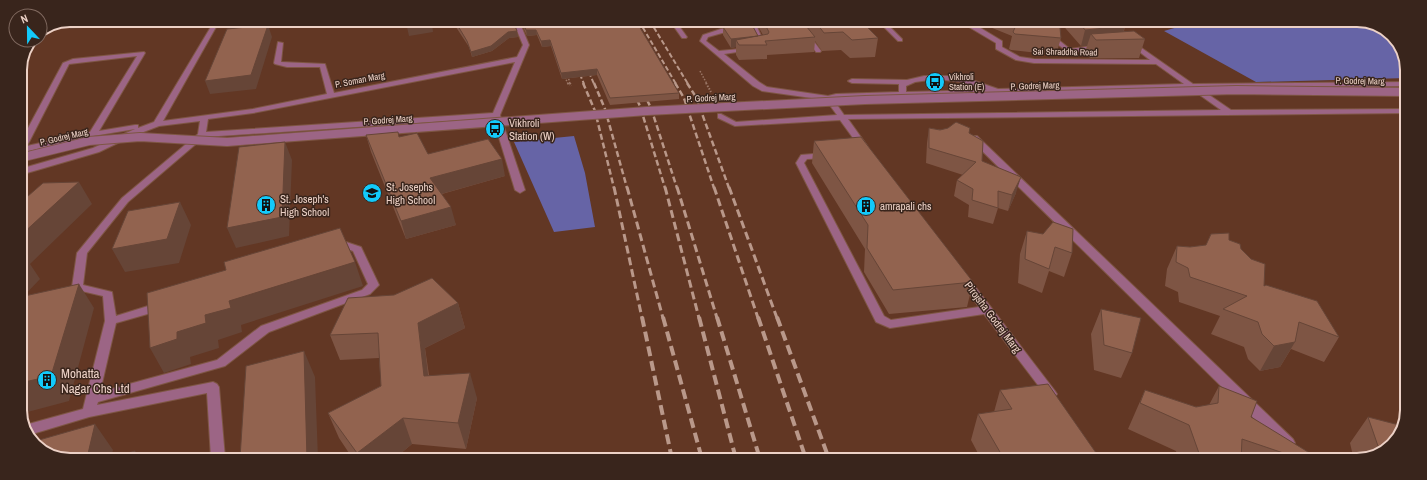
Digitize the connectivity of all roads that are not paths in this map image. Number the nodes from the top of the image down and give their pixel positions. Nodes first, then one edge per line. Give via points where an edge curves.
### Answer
1 (213, 27) edge
2 (518, 27) edge
3 (677, 27) edge
4 (743, 27) edge
5 (754, 27) edge
6 (887, 27) edge
7 (973, 27) edge
8 (801, 28) edge
9 (1042, 30) edge
10 (684, 37) dead end
11 (1122, 37) edge
12 (900, 40) dead end
13 (280, 43) dead end
14 (1133, 45) junction
15 (764, 47) junction
16 (1105, 47) edge
17 (818, 51) dead end
18 (1069, 51) junction
19 (718, 53) junction
20 (769, 53) edge
21 (1138, 54) junction
22 (1145, 54) junction
23 (520, 59) junction
24 (1074, 61) junction
25 (1148, 62) junction
26 (1156, 62) junction
27 (852, 80) dead end
28 (906, 82) junction
29 (1400, 84) edge
30 (1191, 86) junction
31 (998, 92) junction
32 (1400, 92) edge
33 (902, 94) junction
34 (331, 96) junction
35 (828, 98) junction
36 (1400, 111) edge
37 (1231, 114) junction
38 (496, 115) junction
39 (721, 116) dead end
40 (950, 116) junction
41 (204, 117) junction
42 (841, 118) junction
43 (157, 124) junction
44 (93, 134) junction
45 (202, 135) junction
46 (27, 138) edge
47 (27, 149) edge
48 (853, 153) edge
49 (832, 155) edge
50 (27, 156) edge
51 (27, 170) edge
52 (520, 190) dead end
53 (324, 252) edge
54 (958, 272) edge
55 (175, 301) edge
56 (987, 310) junction
57 (111, 321) junction
58 (92, 399) junction
59 (1058, 404) edge
60 (89, 412) junction
61 (31, 429) edge
62 (1294, 449) edge
63 (218, 453) edge

1 - 43 street
2 - 23 street via 526,45
3 - 10 street
4 - 19 street via 705,36 703,41
5 - 15 street
6 - 12 street
7 - 24 street, Sai Shraddha Road via 1000,42 998,48 1018,59
8 - 17 street
9 - 18 street
11 - 14 street
13 - 34 street via 277,63 324,65
14 - 21 street via 1123,46
14 - 22 street
15 - 19 street
15 - 20 street
16 - 18 street
18 - 24 street
19 - 35 street via 765,89
21 - 22 street
21 - 25 street
22 - 26 street
23 - 34 street, P. Soman Marg
23 - 38 street
24 - 25 street, Sai Shraddha Road
25 - 26 street, Sai Shraddha Road
26 - 30 street
27 - 28 street
28 - 31 street via 911,79 952,78
28 - 33 street via 902,84
29 - 30 street
30 - 31 street
30 - 37 street
31 - 33 street
32 - 50 street, P. Godrej Marg, bridge via 1236,90 842,101 647,111 227,142 126,138 89,141
33 - 35 street
34 - 41 street, P. Soman Marg via 253,111
35 - 42 street
36 - 37 street
37 - 40 street
38 - 45 street
38 - 52 street
39 - 42 street via 735,124
40 - 42 street
40 - 62 street
41 - 43 street, P. Soman Marg
41 - 45 street
42 - 48 street via 869,154
43 - 44 street
43 - 51 street via 96,150
44 - 46 street via 142,54 66,63
44 - 47 street
45 - 57 street via 125,200 82,253 77,287 108,294
49 - 56 street via 804,157 800,163 880,319 890,324
53 - 58 street via 346,244 357,249 374,285 366,292 265,329 221,363
54 - 56 street, Pirojsha Godrej Marg
55 - 57 street
56 - 59 street, Pirojsha Godrej Marg
57 - 58 street
58 - 60 street
60 - 61 street
60 - 63 street via 212,387

